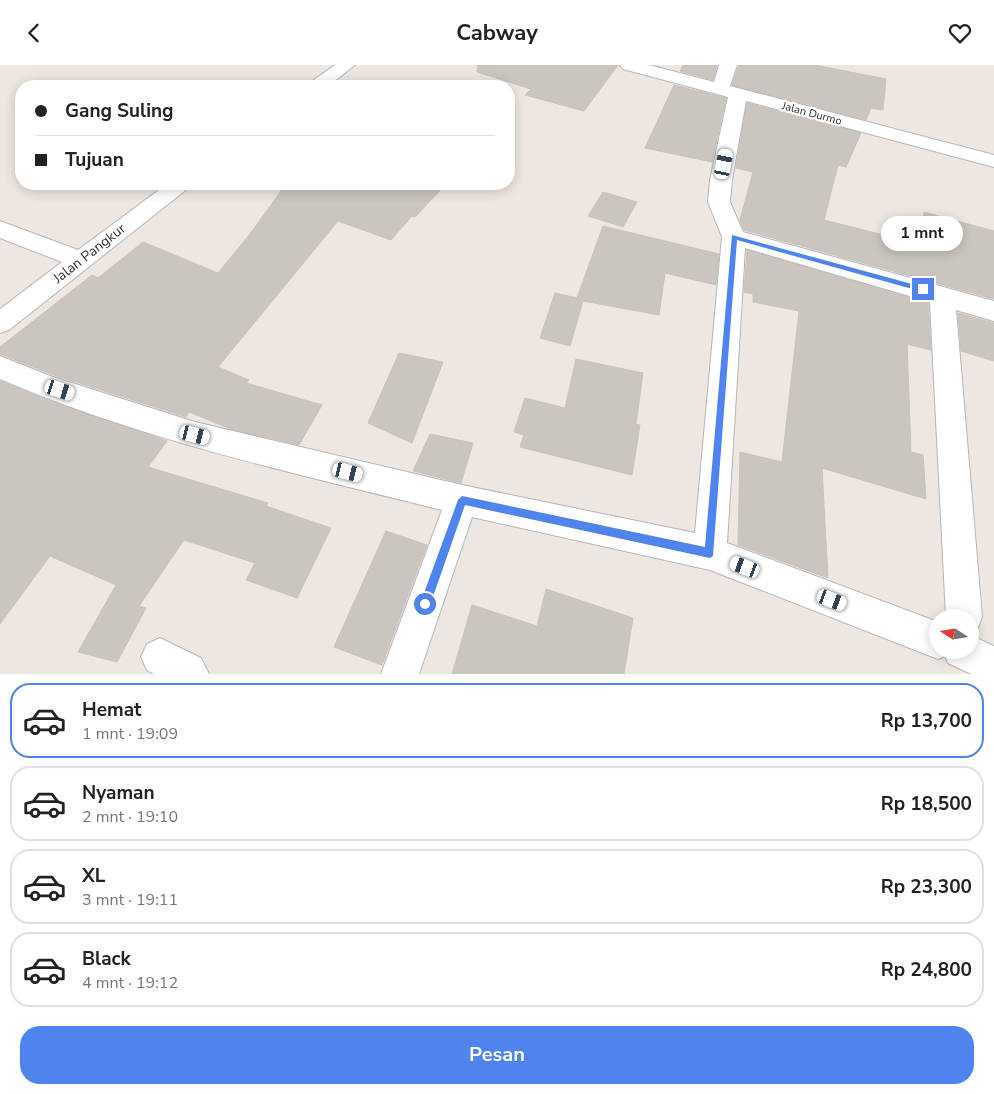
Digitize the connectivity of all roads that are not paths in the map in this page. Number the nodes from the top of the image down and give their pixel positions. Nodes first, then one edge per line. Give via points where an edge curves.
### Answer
1 (346, 65) edge
2 (629, 65) edge
3 (728, 65) edge
4 (325, 80) edge
5 (729, 91) junction
6 (994, 161) edge
7 (172, 190) edge
8 (0, 229) edge
9 (734, 237) junction
10 (80, 260) junction
11 (942, 295) junction
12 (994, 311) edge
13 (0, 323) edge
14 (0, 367) edge
15 (462, 500) junction
16 (710, 553) junction
17 (963, 609) edge
18 (929, 633) edge
19 (400, 674) edge

1 - 4 street
2 - 5 street, Jalan Durmo
3 - 5 street
5 - 6 street, Jalan Durmo
5 - 9 street via 719,202
7 - 10 street, Jalan Pangkur
8 - 10 street
9 - 11 street
9 - 16 street
10 - 13 street, Jalan Pangkur
11 - 12 street
11 - 17 street
14 - 15 street via 42,385 195,435
15 - 16 street
15 - 19 street
16 - 18 street

